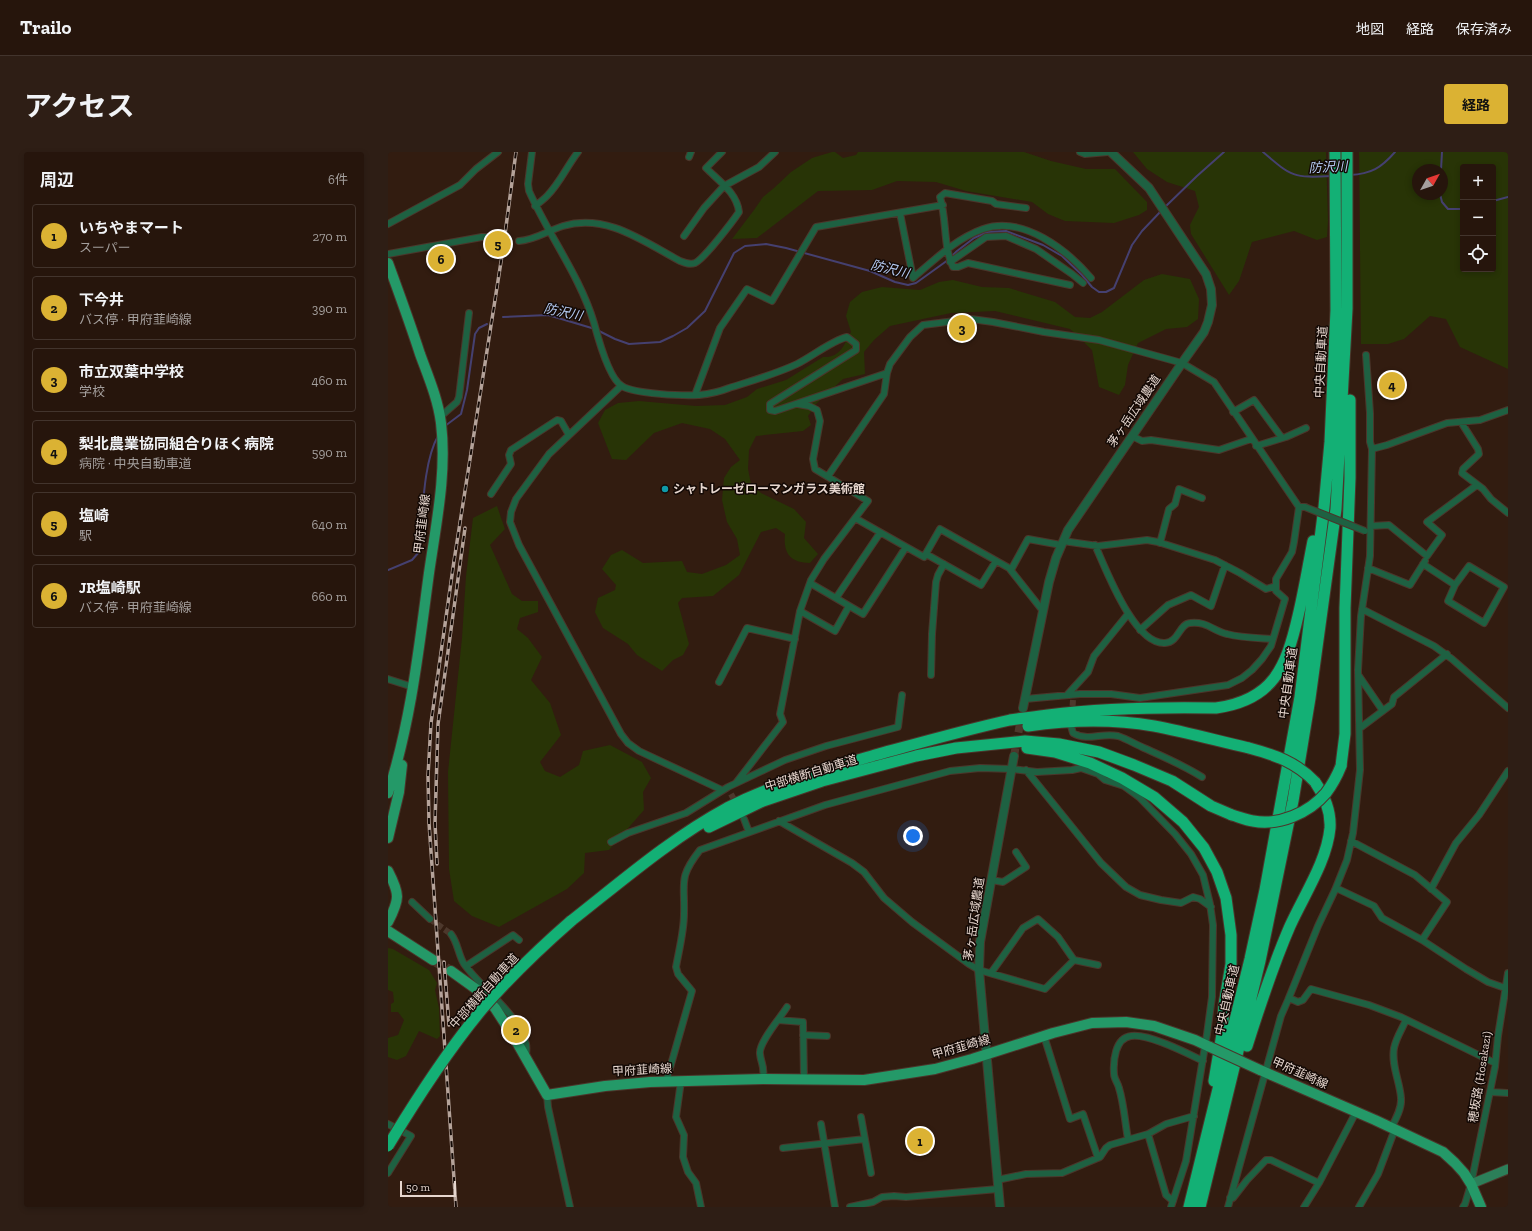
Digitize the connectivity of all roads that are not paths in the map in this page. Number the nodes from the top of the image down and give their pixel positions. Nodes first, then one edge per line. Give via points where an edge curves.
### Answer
1 (498, 152) edge
2 (532, 152) edge
3 (578, 152) edge
4 (722, 152) edge
5 (775, 152) edge
6 (1080, 152) edge
7 (1110, 152) edge
8 (1335, 152) edge
9 (1347, 152) edge
10 (724, 186) junction
11 (943, 205) junction
12 (535, 206) junction
13 (1026, 208) dead end
14 (900, 213) junction
15 (388, 224) edge
16 (549, 232) junction
17 (1341, 234) junction
18 (684, 236) dead end
19 (496, 237) dead end
20 (519, 241) dead end
21 (948, 251) junction
22 (388, 254) edge
23 (950, 261) junction
24 (388, 262) edge
25 (1091, 278) dead end
26 (1082, 283) dead end
27 (1070, 285) dead end
28 (1347, 309) junction
29 (469, 313) dead end
30 (1366, 355) dead end
31 (1182, 363) junction
32 (887, 373) junction
33 (620, 386) junction
34 (695, 395) junction
35 (797, 404) junction
36 (1508, 410) edge
37 (1233, 412) junction
38 (440, 420) junction
39 (1461, 422) junction
40 (1306, 428) dead end
41 (569, 435) junction
42 (1132, 436) junction
43 (1282, 438) junction
44 (1251, 439) junction
45 (1330, 442) junction
46 (1256, 446) junction
47 (1372, 449) junction
48 (828, 476) junction
49 (1477, 485) junction
50 (491, 494) dead end
51 (1202, 498) dead end
52 (1302, 507) junction
53 (1508, 513) edge
54 (854, 518) junction
55 (1371, 526) junction
56 (1368, 532) junction
57 (880, 533) junction
58 (1160, 542) junction
59 (1062, 543) junction
60 (1095, 545) junction
61 (906, 547) junction
62 (926, 554) junction
63 (1427, 556) junction
64 (996, 561) junction
65 (944, 564) junction
66 (1423, 564) junction
67 (1225, 565) junction
68 (1368, 568) junction
69 (1011, 570) junction
70 (810, 583) junction
71 (1276, 586) junction
72 (1455, 586) junction
73 (836, 598) junction
74 (849, 606) junction
75 (1362, 609) junction
76 (800, 611) junction
77 (1043, 611) junction
78 (1128, 614) junction
79 (1140, 630) junction
80 (795, 639) junction
81 (1273, 639) junction
82 (1447, 654) junction
83 (931, 675) dead end
84 (1358, 675) junction
85 (388, 679) edge
86 (719, 682) dead end
87 (413, 686) junction
88 (902, 695) dead end
89 (1071, 697) junction
90 (1025, 699) junction
91 (1023, 708) tunnel mouth
92 (1508, 708) edge
93 (1382, 711) junction
94 (407, 717) junction
95 (1071, 726) dead end
96 (1360, 728) junction
97 (954, 735) junction
98 (996, 743) junction
99 (1014, 756) tunnel mouth
100 (1012, 769) junction
101 (1026, 770) junction
102 (1508, 771) edge
103 (1202, 777) dead end
104 (736, 783) junction
105 (728, 787) junction
106 (722, 790) junction
107 (388, 793) edge
108 (731, 794) tunnel mouth
109 (744, 819) dead end
110 (779, 821) junction
111 (749, 832) junction
112 (388, 838) edge
113 (1351, 841) junction
114 (611, 842) dead end
115 (1016, 852) dead end
116 (388, 871) edge
117 (627, 878) junction
118 (991, 880) junction
119 (391, 881) edge
120 (1336, 888) junction
121 (1431, 889) junction
122 (412, 902) dead end
123 (1211, 907) junction
124 (430, 919) tunnel mouth
125 (388, 922) edge
126 (388, 932) edge
127 (451, 934) tunnel mouth
128 (519, 940) dead end
129 (1422, 940) junction
130 (433, 960) tunnel mouth
131 (1074, 960) junction
132 (1098, 965) dead end
133 (466, 966) junction
134 (980, 970) junction
135 (451, 971) tunnel mouth
136 (990, 973) junction
137 (1508, 973) edge
138 (1505, 988) junction
139 (1289, 998) junction
140 (787, 1007) dead end
141 (778, 1020) junction
142 (1406, 1020) junction
143 (1140, 1024) junction
144 (803, 1036) junction
145 (827, 1036) dead end
146 (1044, 1036) junction
147 (1136, 1036) junction
148 (1208, 1046) junction
149 (988, 1054) junction
150 (526, 1058) junction
151 (1203, 1061) junction
152 (1495, 1062) junction
153 (1263, 1071) junction
154 (763, 1079) junction
155 (804, 1079) junction
156 (681, 1081) junction
157 (666, 1082) junction
158 (1490, 1092) junction
159 (1508, 1093) edge
160 (547, 1095) junction
161 (1356, 1112) junction
162 (1194, 1116) junction
163 (861, 1117) dead end
164 (388, 1124) edge
165 (821, 1124) dead end
166 (1393, 1129) junction
167 (1148, 1134) junction
168 (865, 1139) junction
169 (1128, 1139) junction
170 (1217, 1140) junction
171 (824, 1144) junction
172 (388, 1146) edge
173 (783, 1148) dead end
174 (1098, 1158) junction
175 (1508, 1169) edge
176 (388, 1173) edge
177 (871, 1173) dead end
178 (1197, 1177) junction
179 (1319, 1183) junction
180 (998, 1184) junction
181 (1471, 1184) junction
182 (1230, 1198) junction
183 (1172, 1204) edge
184 (570, 1207) edge
185 (701, 1207) edge
186 (835, 1207) edge
187 (850, 1207) edge
188 (1000, 1207) edge
189 (1189, 1207) edge
190 (1200, 1207) edge
191 (1228, 1207) edge
192 (1304, 1207) edge
193 (1359, 1207) edge
194 (1463, 1207) edge
195 (1481, 1207) edge

1 - 15 street via 460,185
2 - 12 street via 528,191
3 - 12 street via 550,192
4 - 10 street via 706,168
5 - 10 street via 759,167
6 - 7 street
7 - 31 street, 茅ヶ岳広域農道 via 1149,188 1206,274 1212,298 1208,322
8 - 17 highway, 中央自動車道
9 - 17 highway, 中央自動車道
10 - 16 street via 735,198 739,212 695,263 680,261 620,228 606,224 579,223
10 - 18 street
11 - 13 street via 940,197 945,194
11 - 14 street
11 - 21 street
12 - 16 street
14 - 21 street via 913,278
14 - 34 street via 816,227 772,301 747,289 720,328
16 - 20 street
16 - 33 street via 569,264 594,324 607,364
17 - 28 highway, 中央自動車道
17 - 45 highway, 中央自動車道
19 - 22 street via 482,237
21 - 23 street
21 - 25 street via 969,235 995,225 1004,225 1045,238 1078,263
23 - 26 street via 986,237 1006,236 1036,249
23 - 27 street via 953,267 968,263
24 - 38 main road, 甲府韮崎線 via 432,386
28 - 98 highway, bridge via 1350,478 1345,608 1345,734 1341,766 1325,794 1301,813 1285,819 1254,821 1211,806 1172,781 1099,752 1059,744 1025,741
28 - 170 highway, 中央自動車道 via 1336,509 1310,698 1275,891
29 - 38 street via 457,402
30 - 47 street
31 - 32 street via 1099,340 971,319 924,325 910,337 890,364
31 - 37 street via 1214,382
31 - 42 street, 茅ヶ岳広域農道
32 - 35 street
32 - 48 street via 884,394
33 - 34 street via 635,392
33 - 41 street
34 - 35 street via 718,392 795,365 840,339 848,337 852,340 856,344 856,350 852,354 770,404 770,410 776,411
35 - 48 street via 817,410 820,421 813,459 815,468
36 - 39 street via 1480,420
37 - 43 street via 1254,400
37 - 44 street
38 - 87 main road, 甲府韮崎線 via 442,475
39 - 47 street via 1447,423
39 - 49 street via 1478,448 1479,454 1462,473
40 - 43 street
41 - 50 street via 561,421 557,420 510,450 510,464
41 - 106 street via 549,454 516,499 510,522 519,544 628,743 639,751
42 - 44 street via 1142,441 1151,440 1219,450
42 - 59 street, 茅ヶ岳広域農道 via 1074,519
43 - 46 street
44 - 46 street
45 - 97 highway via 1305,587 1290,648 1271,683 1258,694 1231,706 1072,712 1011,720
45 - 178 highway, 中央自動車道 via 1300,697 1283,794 1250,959
46 - 52 street
47 - 55 street
48 - 54 street via 868,501
49 - 53 street
49 - 63 street via 1427,522 1442,534
51 - 58 street via 1179,489 1175,504 1169,509
52 - 56 street, bridge
52 - 71 street via 1292,552 1276,579
54 - 57 street
54 - 70 street
55 - 56 street
55 - 63 street via 1389,525
56 - 68 street
57 - 61 street
57 - 73 street
58 - 60 street via 1147,540
58 - 67 street
59 - 60 street
59 - 69 street via 1028,539
59 - 77 street, 茅ヶ岳広域農道 via 1049,582
60 - 78 street
61 - 62 street via 924,558
61 - 74 street via 863,614
62 - 64 street via 940,529
62 - 65 street
63 - 66 street
64 - 65 street via 981,585
64 - 69 street
65 - 83 street via 936,582
66 - 68 street via 1410,585
66 - 72 street
67 - 71 street via 1266,589
67 - 79 street via 1212,606 1191,595 1168,605
68 - 75 street
69 - 77 street
70 - 73 street
70 - 76 street
71 - 81 street via 1276,591 1284,599
72 - 72 street via 1468,566 1504,587 1484,623 1448,602
73 - 74 street
74 - 76 street via 835,631
75 - 82 street
75 - 84 street
76 - 80 street
77 - 90 street, 茅ヶ岳広域農道
78 - 79 street
78 - 89 street via 1094,656 1088,672
79 - 81 street via 1163,643 1174,640 1183,626 1189,623 1207,624 1229,634
80 - 86 street via 747,628
80 - 104 street via 780,714 783,722
81 - 89 street via 1271,646 1252,670 1228,685 1140,698 1111,694
82 - 92 street
82 - 93 street via 1394,697 1392,704
84 - 93 street
84 - 96 street
85 - 87 street
87 - 94 main road, 甲府韮崎線
88 - 104 street via 898,727 785,760
89 - 90 street
90 - 91 street, 茅ヶ岳広域農道
93 - 96 street
94 - 107 main road, 甲府韮崎線
94 - 112 main road via 398,792
95 - 103 street via 1073,733 1079,737 1106,734 1119,737
96 - 113 street via 1360,770
97 - 117 highway, 中部横断自動車道 via 818,772 758,793 682,835
97 - 170 highway, bridge via 1079,721 1153,726 1269,753 1296,765 1315,782 1330,816 1325,854 1272,968
98 - 117 highway, 中部横断自動車道 via 923,755 794,789 729,816 685,840
98 - 178 highway via 1055,752 1090,763 1122,778 1154,797 1183,822 1204,848 1217,872 1226,898 1231,935 1230,964 1222,1034
99 - 100 street, 茅ヶ岳広域農道
100 - 101 street
100 - 110 street via 980,768 950,771 833,803
100 - 118 street, 茅ヶ岳広域農道
101 - 123 street via 1101,863 1126,887 1140,895 1181,903 1193,897
101 - 123 street via 1037,772 1081,768 1124,786 1139,797 1191,854 1203,875
102 - 121 street via 1479,815 1456,843
104 - 105 street
105 - 106 street
105 - 108 street
106 - 114 street via 686,813 628,833
109 - 111 street
110 - 111 street
110 - 134 street via 852,863 864,872 884,898 912,922
111 - 157 street via 700,850 690,863 684,878 684,915 676,967 678,974 692,991
113 - 120 street via 1348,860
113 - 121 street via 1415,875
115 - 118 street via 1026,867 1003,882
116 - 119 main road
117 - 172 highway, 中部横断自動車道, bridge via 571,921 516,972 483,1008 429,1081
118 - 134 street, 茅ヶ岳広域農道 via 980,942
119 - 125 main road via 398,898
120 - 129 street via 1374,906 1382,918
120 - 139 street
121 - 129 street via 1447,902
122 - 124 street
123 - 148 street via 1212,996
126 - 130 main road
127 - 133 street
128 - 133 street via 514,936
129 - 138 street via 1488,982
131 - 132 street
131 - 136 street via 1045,989
131 - 136 street via 1058,937 1038,920 1023,928
133 - 150 street via 506,1009 526,1045
134 - 136 street
134 - 149 street, 茅ヶ岳広域農道
135 - 150 main road via 495,1008
137 - 138 street, 穂坂路 (Hosakazi)
138 - 152 street, 穂坂路 (Hosakazi)
139 - 142 street via 1298,1002 1303,1000 1311,989 1369,1005
139 - 153 street
140 - 141 street
141 - 144 street via 803,1022
141 - 154 street via 759,1052 765,1070
142 - 152 street
142 - 166 street via 1394,1049 1401,1099
143 - 146 main road, 甲府韮崎線 via 1092,1023
143 - 147 street
143 - 148 main road, 甲府韮崎線 via 1154,1026
144 - 145 street
144 - 155 street
146 - 149 main road, 甲府韮崎線
146 - 174 street via 1070,1119 1084,1114
147 - 151 street via 1182,1051
147 - 169 street via 1125,1038 1119,1043 1114,1062 1114,1075
148 - 151 street
148 - 153 main road, 甲府韮崎線, bridge
149 - 155 main road, 甲府韮崎線 via 934,1069 864,1080
149 - 180 street, 茅ヶ岳広域農道
150 - 160 main road
151 - 162 street
152 - 158 street, 穂坂路 (Hosakazi)
153 - 161 main road, 甲府韮崎線
153 - 182 street
154 - 155 main road, 甲府韮崎線
154 - 156 main road, 甲府韮崎線
156 - 157 main road, 甲府韮崎線
156 - 185 street via 676,1117 684,1135 683,1157 688,1172 696,1183
157 - 160 main road, 甲府韮崎線 via 604,1086
158 - 159 street
158 - 181 street, 穂坂路 (Hosakazi)
160 - 184 street
161 - 166 main road, 甲府韮崎線
161 - 179 street
162 - 167 street via 1166,1124
162 - 183 street via 1186,1161
163 - 168 street
164 - 176 street via 411,1136
165 - 171 street
166 - 181 main road, 甲府韮崎線 via 1443,1152 1455,1162
166 - 193 street via 1378,1174
167 - 169 street
167 - 183 street via 1166,1196
168 - 171 street
168 - 177 street
169 - 174 street via 1110,1145
170 - 190 highway, 中央自動車道
171 - 173 street
171 - 186 street
174 - 180 street via 1062,1173 1026,1174
175 - 181 main road
178 - 189 highway, 中央自動車道
179 - 182 street via 1266,1160 1233,1198
179 - 192 street
180 - 187 street via 906,1197 882,1197 873,1202
180 - 188 street, 茅ヶ岳広域農道
181 - 194 street, 穂坂路 (Hosakazi)
181 - 195 main road, 甲府韮崎線
182 - 191 street

